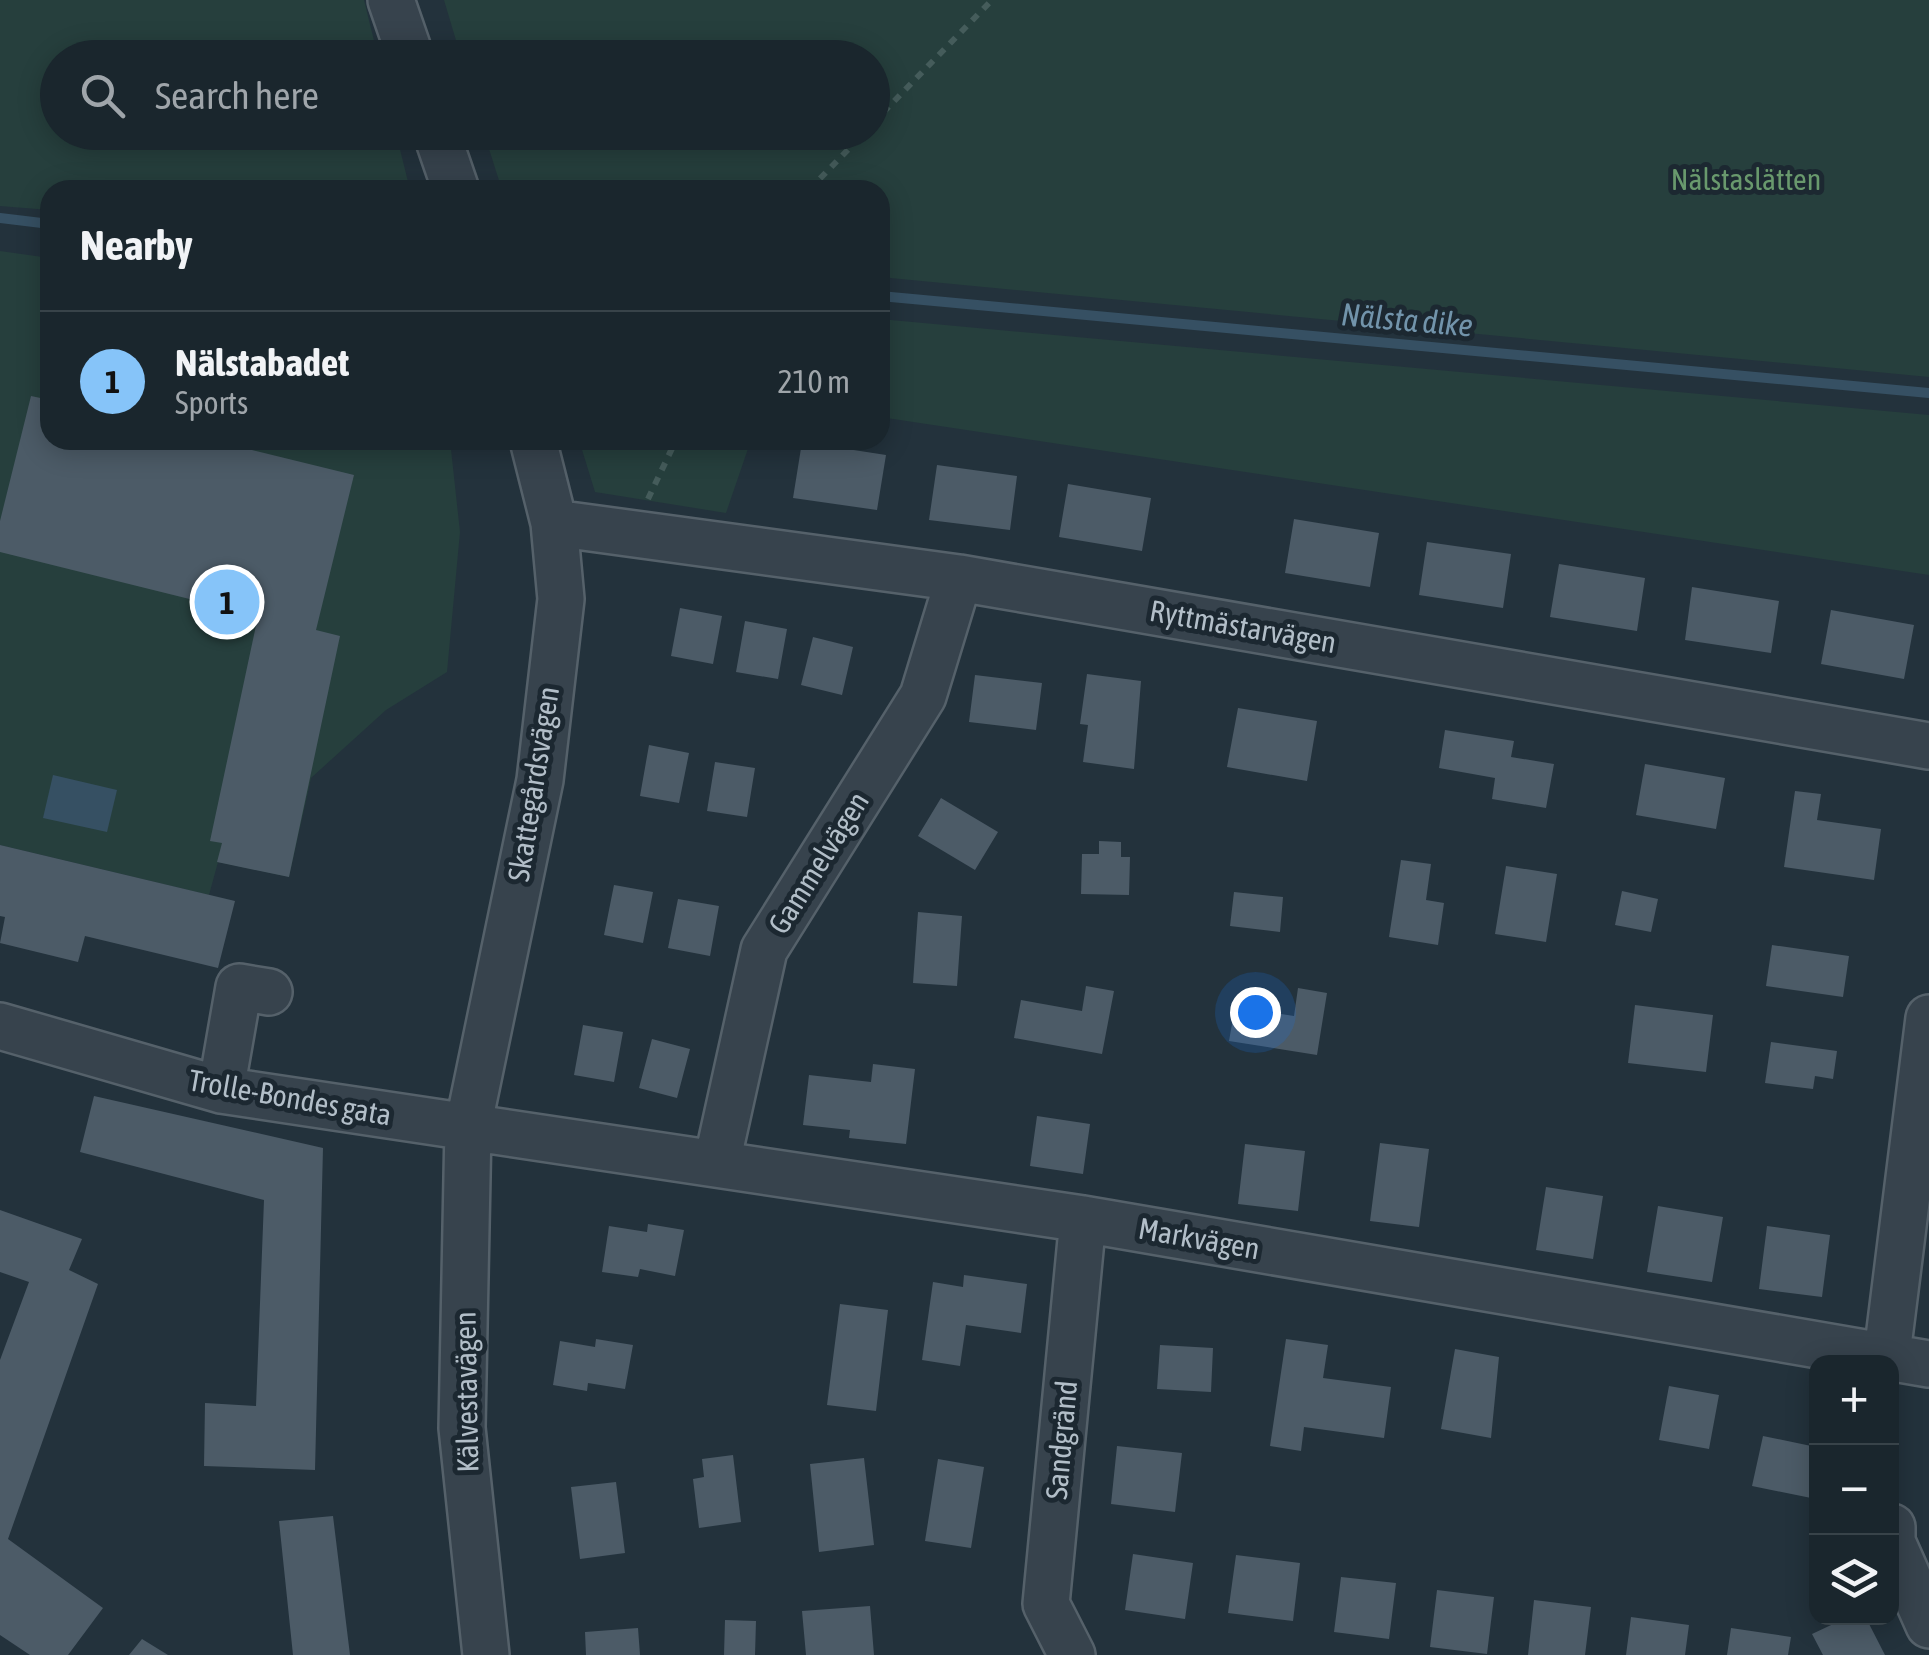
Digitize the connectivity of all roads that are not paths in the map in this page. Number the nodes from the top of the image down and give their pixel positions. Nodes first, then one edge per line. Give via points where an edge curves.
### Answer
1 (391, 0) edge
2 (405, 40) edge
3 (442, 150) edge
4 (453, 180) edge
5 (535, 450) edge
6 (554, 523) junction
7 (958, 578) junction
8 (1929, 746) edge
9 (269, 992) dead end
10 (1929, 1018) edge
11 (0, 1026) edge
12 (221, 1090) junction
13 (468, 1127) junction
14 (717, 1162) junction
15 (1083, 1219) junction
16 (1900, 1361) edge
17 (1892, 1535) edge
18 (1929, 1625) edge
19 (486, 1655) edge
20 (1072, 1655) edge

1 - 2 street
3 - 4 street
5 - 6 street, Skattegårdsvägen
6 - 7 street, Ryttmästarvägen
6 - 13 street, Skattegårdsvägen via 560,599 540,780
7 - 8 street, Ryttmästarvägen
7 - 14 street, Gammelvägen via 923,696 764,950
9 - 12 street via 239,987
10 - 16 street
11 - 12 street, Trolle-Bondes gata
12 - 13 street, Trolle-Bondes gata
13 - 14 street, Markvägen
13 - 19 street, Kälvestavägen via 462,1428
14 - 15 street, Markvägen
15 - 16 street, Markvägen
15 - 20 street, Sandgränd via 1046,1604
17 - 18 street

